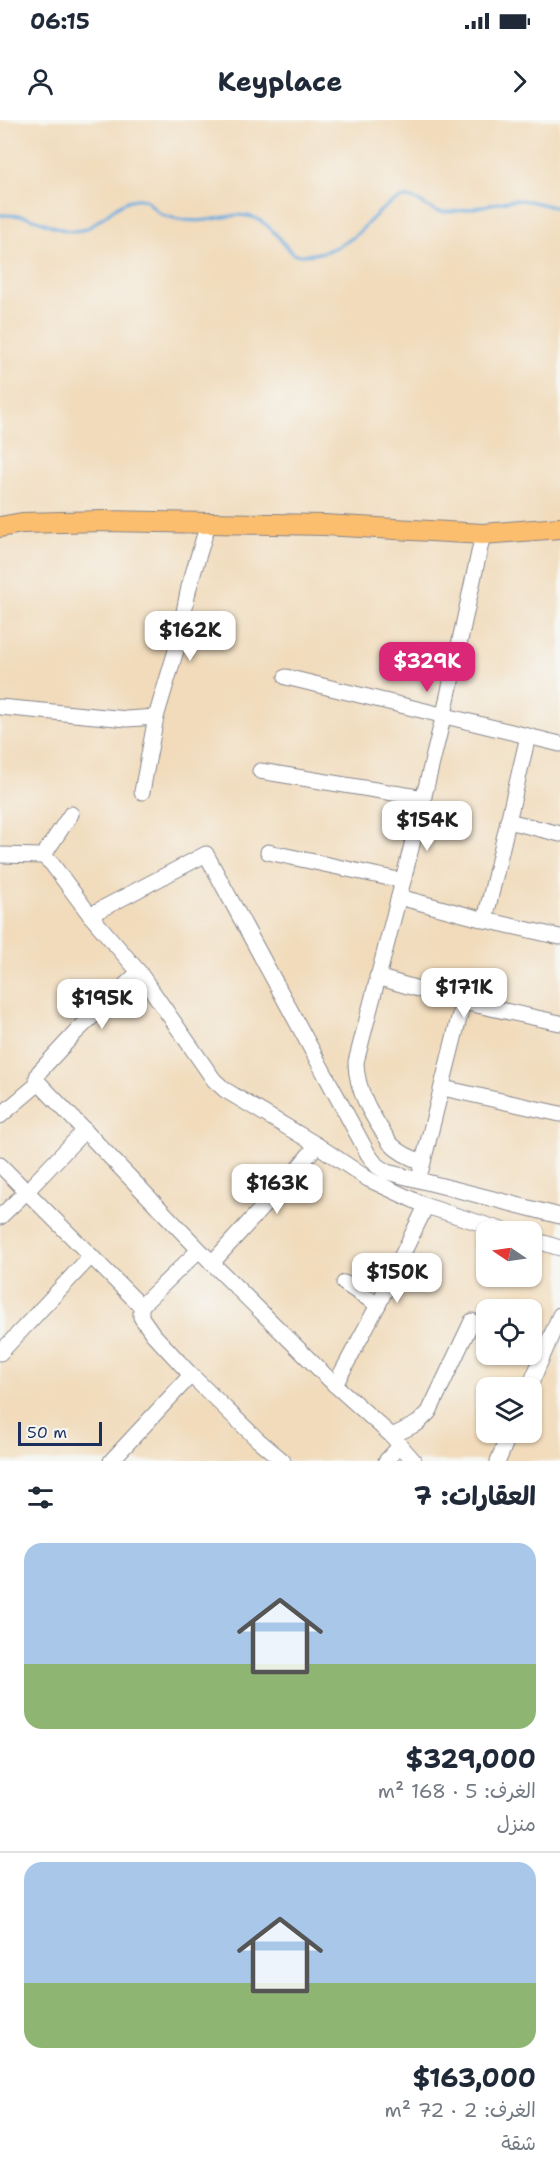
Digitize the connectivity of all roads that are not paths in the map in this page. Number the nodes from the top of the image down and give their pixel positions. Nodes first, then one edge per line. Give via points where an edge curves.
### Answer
1 (208, 524) junction
2 (0, 527) edge
3 (560, 528) edge
4 (483, 534) junction
5 (286, 677) dead end
6 (0, 707) edge
7 (444, 714) junction
8 (156, 717) junction
9 (528, 735) junction
10 (560, 744) edge
11 (260, 771) dead end
12 (142, 792) dead end
13 (424, 798) junction
14 (71, 814) dead end
15 (508, 821) junction
16 (560, 834) edge
17 (268, 852) dead end
18 (0, 855) edge
19 (43, 856) junction
20 (403, 881) junction
21 (399, 897) junction
22 (90, 915) junction
23 (485, 920) junction
24 (560, 937) edge
25 (139, 972) junction
26 (377, 977) junction
27 (463, 1002) junction
28 (560, 1023) edge
29 (39, 1083) junction
30 (443, 1088) junction
31 (560, 1114) edge
32 (0, 1116) edge
33 (85, 1130) junction
34 (317, 1145) junction
35 (423, 1162) junction
36 (0, 1165) edge
37 (418, 1178) junction
38 (26, 1192) junction
39 (426, 1206) junction
40 (0, 1216) edge
41 (560, 1216) edge
42 (476, 1222) edge
43 (542, 1242) edge
44 (560, 1248) edge
45 (199, 1250) junction
46 (91, 1256) junction
47 (212, 1263) junction
48 (344, 1283) dead end
49 (378, 1305) junction
50 (141, 1306) junction
51 (560, 1315) edge
52 (472, 1321) dead end
53 (0, 1353) edge
54 (191, 1375) junction
55 (535, 1377) edge
56 (335, 1385) junction
57 (396, 1441) junction
58 (505, 1443) edge
59 (111, 1461) edge
60 (283, 1461) edge
61 (386, 1461) edge
62 (414, 1461) edge
63 (498, 1461) edge

1 - 2 main road via 104,521
1 - 4 main road via 324,525
1 - 8 street
3 - 4 main road
4 - 7 street
5 - 7 street
6 - 8 street via 127,719
7 - 9 street
7 - 13 street
8 - 12 street
9 - 10 street
9 - 15 street
11 - 13 street
13 - 20 street
14 - 19 street
15 - 16 street
15 - 23 street
17 - 20 street
18 - 19 street
19 - 22 street
20 - 21 street
21 - 23 street
21 - 26 street
22 - 25 street
22 - 37 street via 206,854 368,1154 387,1172
23 - 24 street
25 - 29 street via 39,1072
25 - 34 street via 214,1080
26 - 27 street
26 - 35 street via 360,1041 356,1076 390,1143 409,1158
27 - 28 street
27 - 30 street
29 - 32 street
29 - 33 street
30 - 31 street
30 - 35 street
33 - 38 street
33 - 45 street
34 - 39 street via 368,1179
34 - 47 street
35 - 37 street
36 - 38 street
37 - 41 street
38 - 40 street
38 - 46 street
39 - 42 street
39 - 49 street
43 - 44 street
45 - 47 street
45 - 50 street
46 - 50 street
46 - 53 street
47 - 56 street
48 - 49 street
49 - 56 street
50 - 54 street via 141,1317 153,1334
51 - 55 street
52 - 57 street via 429,1412
54 - 59 street
54 - 60 street
56 - 57 street
57 - 61 street
57 - 62 street
58 - 63 street

